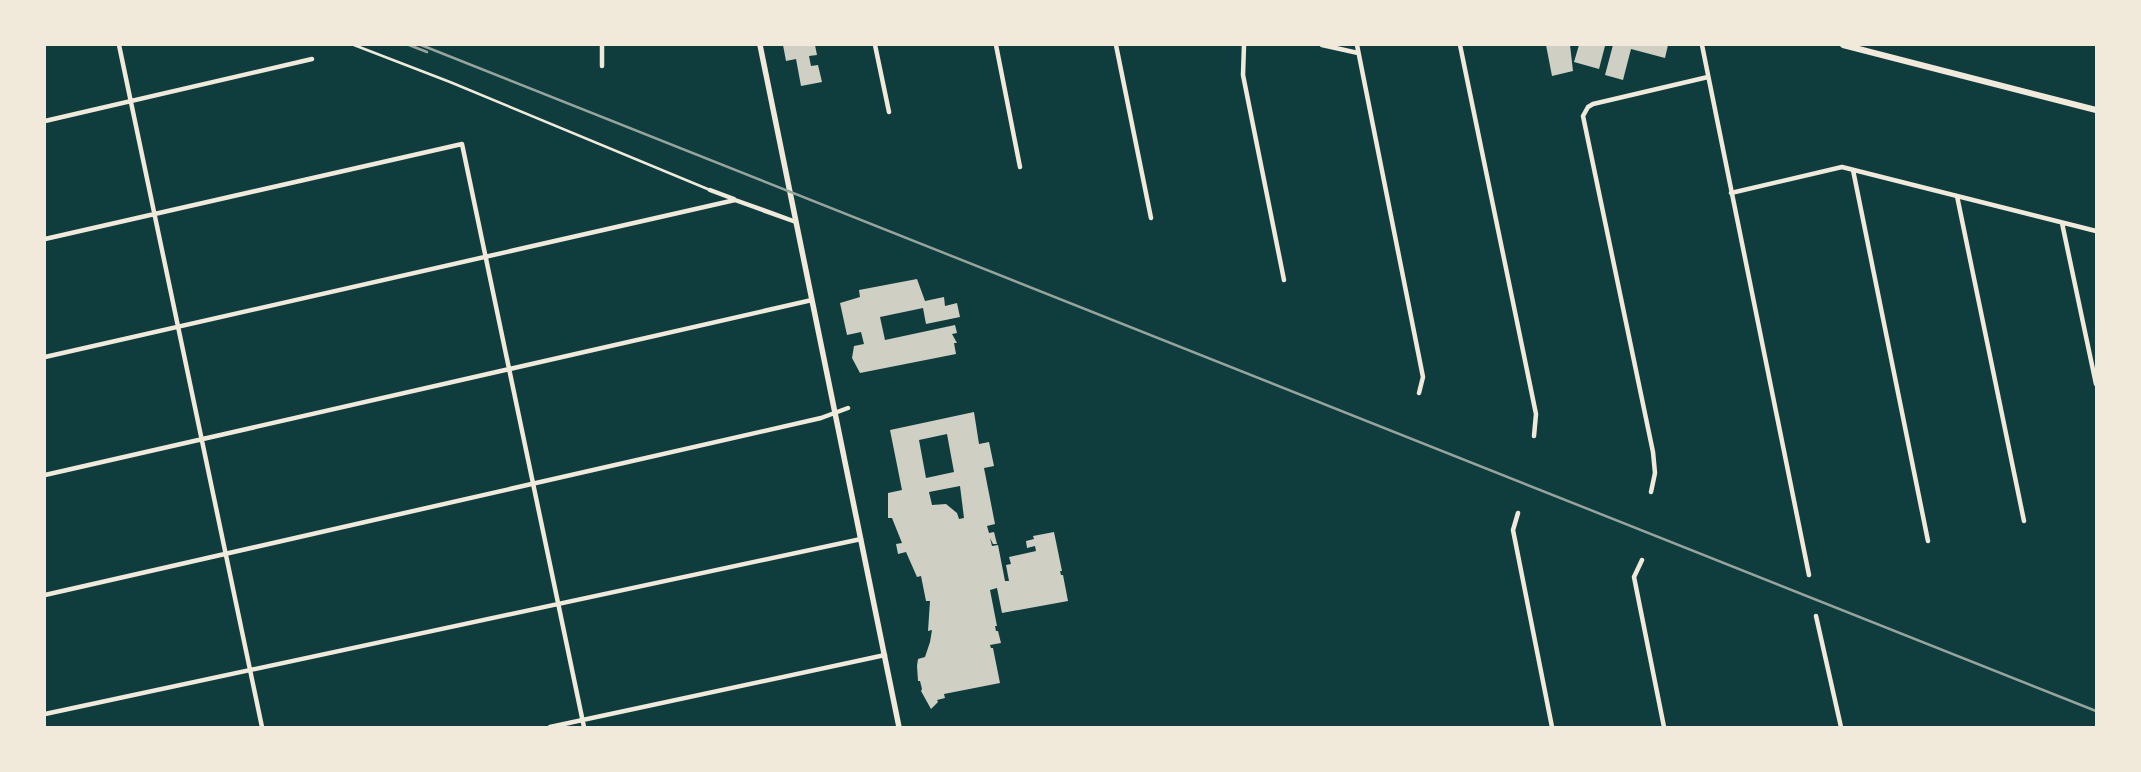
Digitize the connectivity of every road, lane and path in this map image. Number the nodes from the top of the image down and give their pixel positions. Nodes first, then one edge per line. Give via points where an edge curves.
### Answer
1 (119, 45) edge
2 (354, 45) edge
3 (602, 45) edge
4 (760, 45) edge
5 (875, 45) edge
6 (996, 45) edge
7 (1116, 45) edge
8 (1244, 45) edge
9 (1322, 45) edge
10 (1356, 45) edge
11 (1460, 45) edge
12 (1702, 45) edge
13 (1842, 45) edge
14 (1358, 53) junction
15 (312, 59) dead end
16 (602, 66) dead end
17 (1708, 77) junction
18 (131, 101) junction
19 (2096, 110) edge
20 (889, 112) dead end
21 (45, 120) edge
22 (1020, 166) dead end
23 (1853, 170) junction
24 (710, 190) joint
25 (1731, 192) junction
26 (1957, 196) junction
27 (735, 200) junction
28 (155, 214) junction
29 (1151, 218) dead end
30 (796, 222) junction
31 (2062, 223) junction
32 (2096, 231) edge
33 (45, 239) edge
34 (485, 257) junction
35 (1284, 280) dead end
36 (812, 300) junction
37 (178, 326) junction
38 (45, 357) edge
39 (508, 370) junction
40 (2096, 384) edge
41 (1419, 393) dead end
42 (848, 408) dead end
43 (835, 413) junction
44 (1534, 436) dead end
45 (202, 440) junction
46 (45, 476) edge
47 (533, 484) junction
48 (1651, 492) dead end
49 (1518, 513) dead end
50 (2024, 521) dead end
51 (861, 539) junction
52 (1928, 541) dead end
53 (226, 554) junction
54 (1642, 560) dead end
55 (1809, 575) dead end
56 (45, 595) edge
57 (558, 604) junction
58 (1816, 616) dead end
59 (884, 655) junction
60 (250, 670) junction
61 (45, 714) edge
62 (582, 720) junction
63 (262, 727) edge
64 (550, 727) edge
65 (584, 727) edge
66 (899, 727) edge
67 (1552, 727) edge
68 (1664, 727) edge
69 (1841, 727) edge

1 - 18 street
2 - 24 lane
3 - 16 street
4 - 30 street
5 - 20 street
6 - 22 street
7 - 29 street
8 - 35 street via 1242,75
9 - 14 street
10 - 14 street
11 - 44 street via 1536,414
12 - 17 street
13 - 19 main road
14 - 41 street via 1423,377
15 - 18 street
17 - 25 street
17 - 48 street via 1593,104 1583,116 1653,452 1655,473
18 - 21 street
18 - 28 street
23 - 25 street via 1834,168
23 - 26 street
23 - 52 street
24 - 27 street
25 - 55 street
26 - 31 street
26 - 50 street
27 - 30 street
27 - 34 street
28 - 33 street
28 - 34 street via 462,144
28 - 37 street
30 - 36 street
31 - 32 street
31 - 40 street
34 - 37 street
34 - 39 street
36 - 39 street
36 - 43 street
37 - 38 street
37 - 45 street
39 - 45 street
39 - 47 street
42 - 43 street
43 - 47 street
43 - 51 street
45 - 46 street
45 - 53 street
47 - 53 street
47 - 57 street
49 - 67 street via 1513,530
51 - 57 street
51 - 59 street
53 - 56 street
53 - 60 street
54 - 68 street via 1634,578
57 - 60 street
57 - 62 street
58 - 69 street
59 - 62 street
59 - 66 street
60 - 61 street
60 - 63 street
62 - 64 street
62 - 65 street

